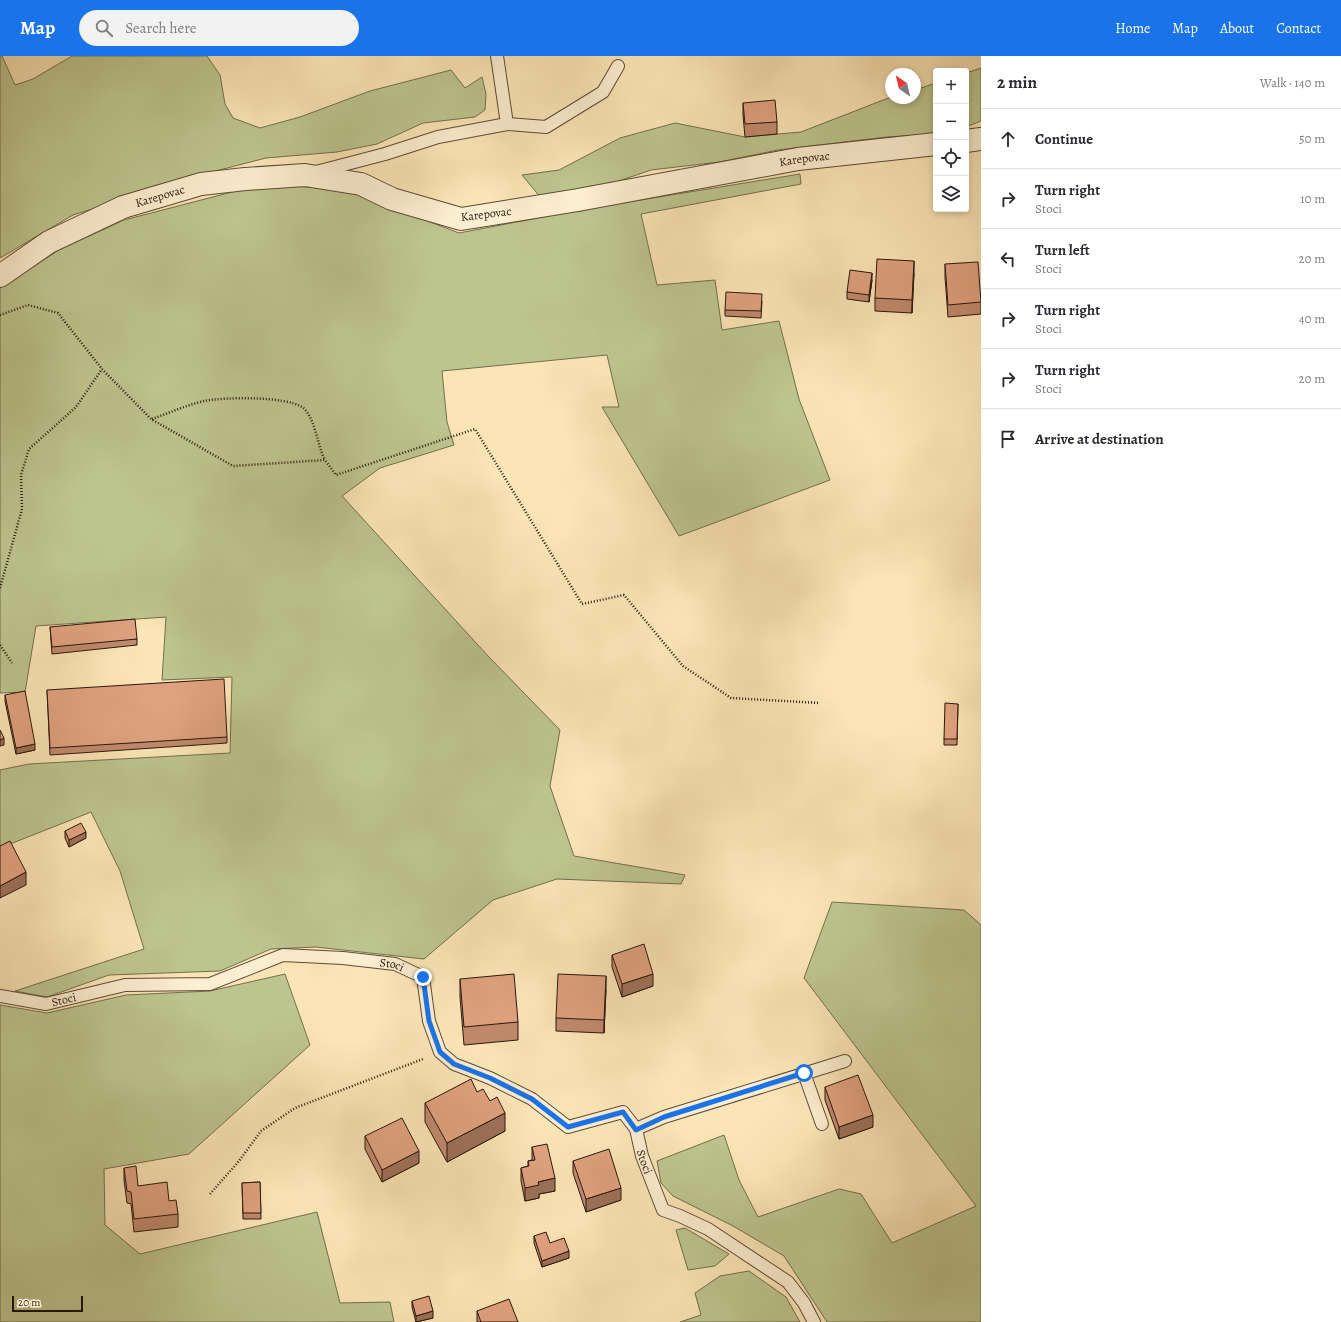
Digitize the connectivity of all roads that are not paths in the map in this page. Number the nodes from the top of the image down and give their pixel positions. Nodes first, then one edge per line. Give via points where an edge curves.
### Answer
1 (497, 56) edge
2 (618, 66) dead end
3 (508, 124) junction
4 (981, 139) edge
5 (969, 141) edge
6 (933, 144) edge
7 (306, 175) junction
8 (0, 276) edge
9 (0, 996) edge
10 (845, 1061) dead end
11 (804, 1073) junction
12 (822, 1124) dead end
13 (636, 1130) junction
14 (814, 1322) edge

1 - 3 lane
2 - 3 lane via 603,92 546,127
3 - 7 lane via 438,137
4 - 5 street
6 - 7 street, Karepovac via 798,159 461,219 392,199 361,184
7 - 8 street, Karepovac via 245,178 201,184 123,207 49,242
9 - 13 lane, Stoci via 46,1004 125,985 210,984 282,955 395,964 423,977 429,1021 440,1052 454,1064 532,1099 568,1127 623,1112
10 - 11 lane
11 - 12 lane
11 - 13 lane via 664,1117
13 - 14 lane, Stoci via 642,1156 663,1210 708,1229 788,1282

